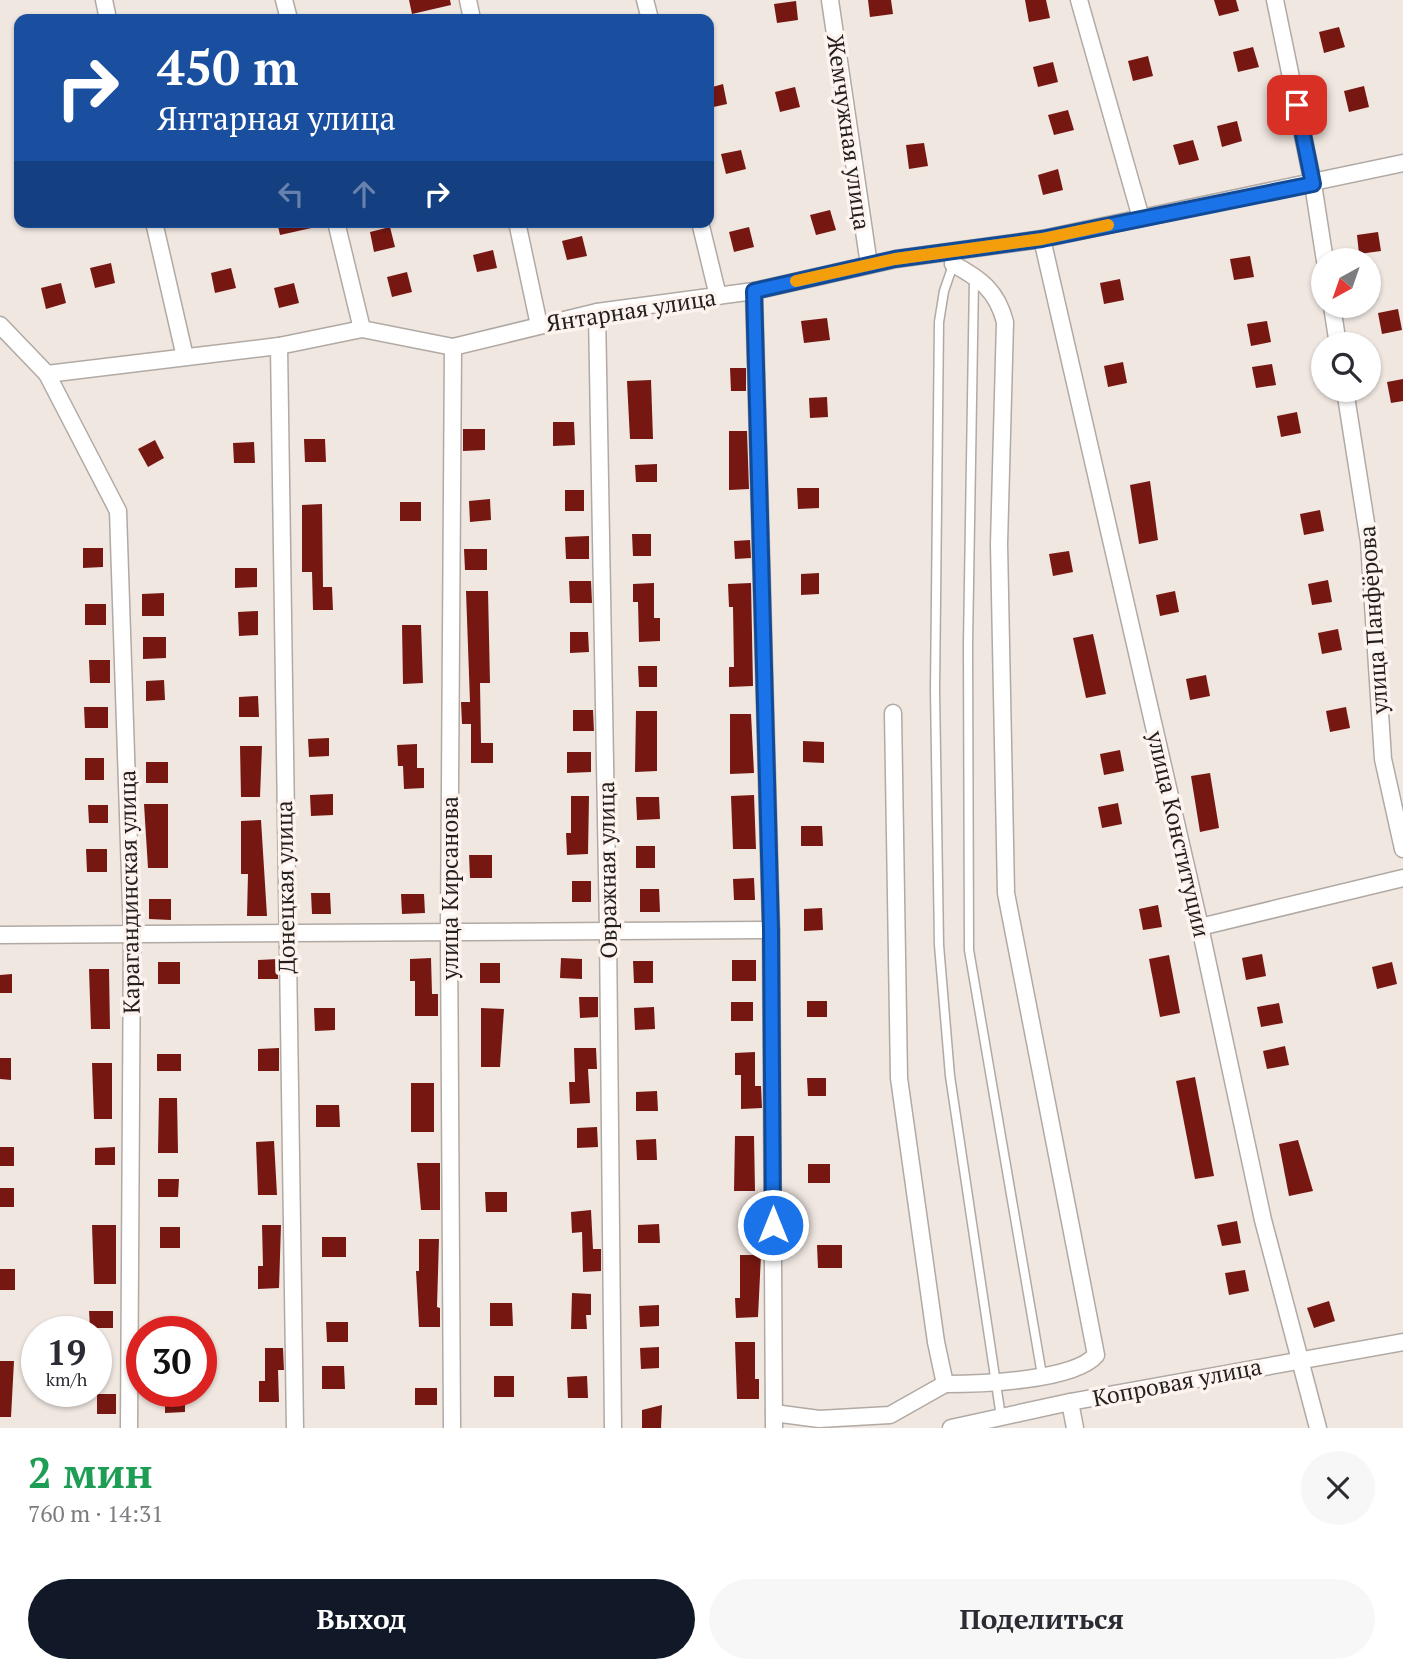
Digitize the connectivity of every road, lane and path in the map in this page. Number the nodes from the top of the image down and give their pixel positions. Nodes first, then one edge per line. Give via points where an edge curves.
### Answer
1 (830, 0) edge
2 (1079, 0) edge
3 (1275, 0) edge
4 (1403, 163) edge
5 (1313, 184) junction
6 (1142, 218) junction
7 (155, 228) edge
8 (337, 228) edge
9 (518, 228) edge
10 (701, 228) edge
11 (1042, 239) junction
12 (1323, 248) edge
13 (952, 258) junction
14 (869, 265) junction
15 (974, 275) junction
16 (754, 291) junction
17 (718, 296) junction
18 (597, 313) junction
19 (539, 325) junction
20 (0, 326) edge
21 (362, 329) junction
22 (279, 346) junction
23 (453, 347) junction
24 (185, 357) junction
25 (47, 374) junction
26 (1347, 402) edge
27 (893, 713) dead end
28 (1403, 849) edge
29 (1403, 878) edge
30 (1200, 927) junction
31 (771, 930) junction
32 (449, 931) junction
33 (608, 931) junction
34 (286, 932) junction
35 (0, 935) edge
36 (132, 936) junction
37 (1403, 1342) edge
38 (1301, 1359) junction
39 (1042, 1375) junction
40 (996, 1383) junction
41 (945, 1384) junction
42 (1070, 1402) junction
43 (1001, 1417) junction
44 (774, 1420) edge
45 (129, 1428) edge
46 (295, 1428) edge
47 (452, 1428) edge
48 (613, 1428) edge
49 (951, 1428) edge
50 (1075, 1428) edge
51 (1318, 1428) edge

1 - 14 street, Жемчужная улица
2 - 6 street
3 - 5 street
4 - 5 street, Янтарная улица
5 - 6 street, Янтарная улица
5 - 12 street
6 - 11 street, Янтарная улица
7 - 24 street
8 - 21 street
9 - 19 street
10 - 17 street
11 - 13 street, Янтарная улица
11 - 30 street, улица Конституции
13 - 14 street, Янтарная улица
13 - 15 street
13 - 40 lane via 939,322 939,945 950,1076
14 - 16 street, Янтарная улица
15 - 39 lane via 968,950
15 - 39 street via 1000,302 1004,322 999,544 1006,893 1096,1355 1090,1362
16 - 17 street, Янтарная улица
16 - 31 street
17 - 18 street, Янтарная улица
18 - 19 street, Янтарная улица
18 - 33 street, Овражная улица
19 - 23 street, Янтарная улица
20 - 25 street
21 - 22 street, Янтарная улица
21 - 23 street, Янтарная улица
22 - 24 street, Янтарная улица
22 - 34 street, Донецкая улица
23 - 32 street, улица Кирсанова
24 - 25 street, Янтарная улица
25 - 36 street, Карагандинская улица via 118,511
26 - 28 street, улица Панфёрова via 1369,542 1383,759
27 - 41 street via 900,1079
29 - 30 street
30 - 38 street, улица Конституции via 1263,1220
31 - 33 street
31 - 44 street
32 - 33 street
32 - 34 street
32 - 47 street, улица Кирсанова
33 - 48 street, Овражная улица
34 - 36 street
34 - 46 street, Донецкая улица
35 - 36 street
36 - 45 street, Карагандинская улица
37 - 38 street, Копровая улица
38 - 42 street, Копровая улица
38 - 51 street, улица Конституции
39 - 40 street
40 - 41 street
40 - 43 lane
41 - 44 street via 890,1415
42 - 43 street, Копровая улица
42 - 50 street
43 - 49 street, Копровая улица

